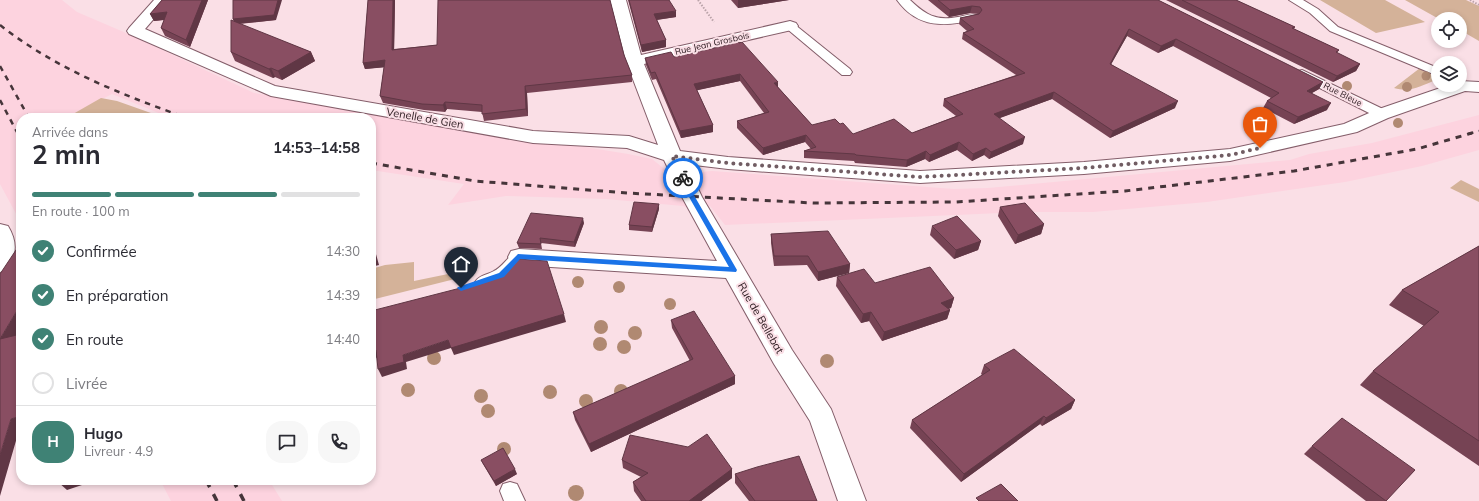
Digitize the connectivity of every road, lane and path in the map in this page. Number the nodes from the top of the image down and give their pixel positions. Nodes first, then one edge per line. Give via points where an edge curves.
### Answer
1 (162, 0) edge
2 (618, 0) edge
3 (698, 0) edge
4 (903, 0) edge
5 (1295, 0) edge
6 (1470, 0) edge
7 (1479, 4) edge
8 (973, 17) edge
9 (790, 26) joint
10 (728, 40) junction
11 (634, 61) junction
12 (1289, 68) edge
13 (1431, 69) edge
14 (846, 72) dead end
15 (1449, 92) edge
16 (1382, 114) junction
17 (672, 156) junction
18 (0, 232) edge
19 (518, 257) joint
20 (0, 264) edge
21 (734, 270) junction
22 (468, 286) edge
23 (852, 501) edge

1 - 17 street, Venelle de Gien via 134,31 271,90 533,136 629,142
2 - 11 street, Rue de Bellebat
3 - 10 path
4 - 8 lane via 922,17 936,21 949,23
5 - 13 lane via 1314,11 1334,29
6 - 7 path
9 - 10 street, Rue Jean Grosbois
9 - 14 lane
10 - 11 street, Rue Jean Grosbois
11 - 17 street, Rue de Bellebat
12 - 16 lane, Rue Bleue
15 - 16 street
16 - 17 street via 1350,128 1230,155 1084,168 920,177 728,163
17 - 21 street, Rue de Bellebat via 692,197
18 - 20 street via 4,243
19 - 21 street
19 - 22 lane via 501,275
21 - 23 street, Rue de Bellebat via 783,357 822,417

